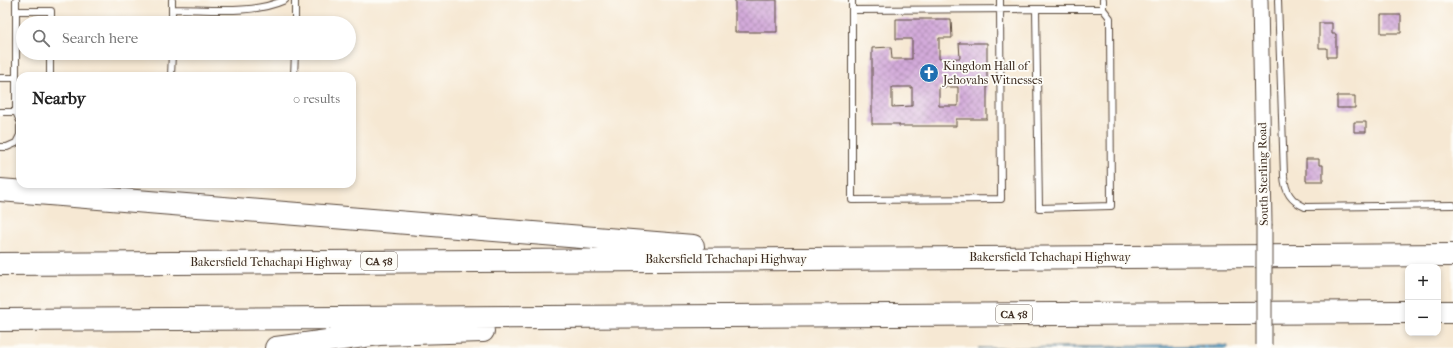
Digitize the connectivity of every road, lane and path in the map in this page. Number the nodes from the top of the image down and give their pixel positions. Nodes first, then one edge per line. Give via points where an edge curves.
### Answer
1 (16, 0) edge
2 (172, 0) edge
3 (285, 0) edge
4 (295, 0) edge
5 (852, 0) edge
6 (1000, 0) edge
7 (1103, 0) edge
8 (1260, 0) edge
9 (1278, 0) edge
10 (1036, 8) junction
11 (1103, 8) junction
12 (172, 9) junction
13 (1000, 9) junction
14 (852, 10) junction
15 (17, 11) junction
16 (17, 16) edge
17 (51, 16) edge
18 (172, 16) edge
19 (295, 16) edge
20 (18, 60) edge
21 (50, 60) edge
22 (172, 60) edge
23 (295, 60) edge
24 (17, 72) edge
25 (50, 72) edge
26 (171, 72) edge
27 (294, 72) edge
28 (0, 78) edge
29 (16, 78) joint
30 (0, 112) edge
31 (16, 112) joint
32 (16, 143) edge
33 (0, 147) edge
34 (0, 190) edge
35 (1453, 205) edge
36 (1453, 255) edge
37 (759, 258) junction
38 (0, 264) edge
39 (1405, 312) edge
40 (1441, 312) edge
41 (1453, 312) edge
42 (619, 316) junction
43 (0, 320) edge
44 (1263, 346) edge
45 (276, 348) edge

1 - 15 lane
2 - 12 lane
3 - 12 lane via 270,7 256,9
4 - 19 lane
5 - 14 lane
6 - 13 lane
7 - 11 lane
8 - 44 street, South Sterling Road, bridge via 1264,224
9 - 35 lane via 1284,176 1288,195 1305,207
10 - 11 lane
10 - 11 lane via 1039,208 1111,206 1110,18
10 - 13 lane
12 - 18 lane
13 - 14 lane
13 - 14 lane via 1000,199 852,200
15 - 16 lane
15 - 17 lane via 51,11
20 - 24 lane
21 - 25 lane
22 - 26 lane
23 - 27 lane
28 - 29 lane
29 - 31 lane
30 - 31 lane
32 - 33 lane
34 - 37 highway via 727,249
36 - 37 highway, Bakersfield Tehachapi Highway / CA 58
37 - 38 highway, Bakersfield Tehachapi Highway / CA 58
39 - 42 highway, CA 58
40 - 41 highway
42 - 43 highway, CA 58
42 - 45 highway via 565,328 378,334

